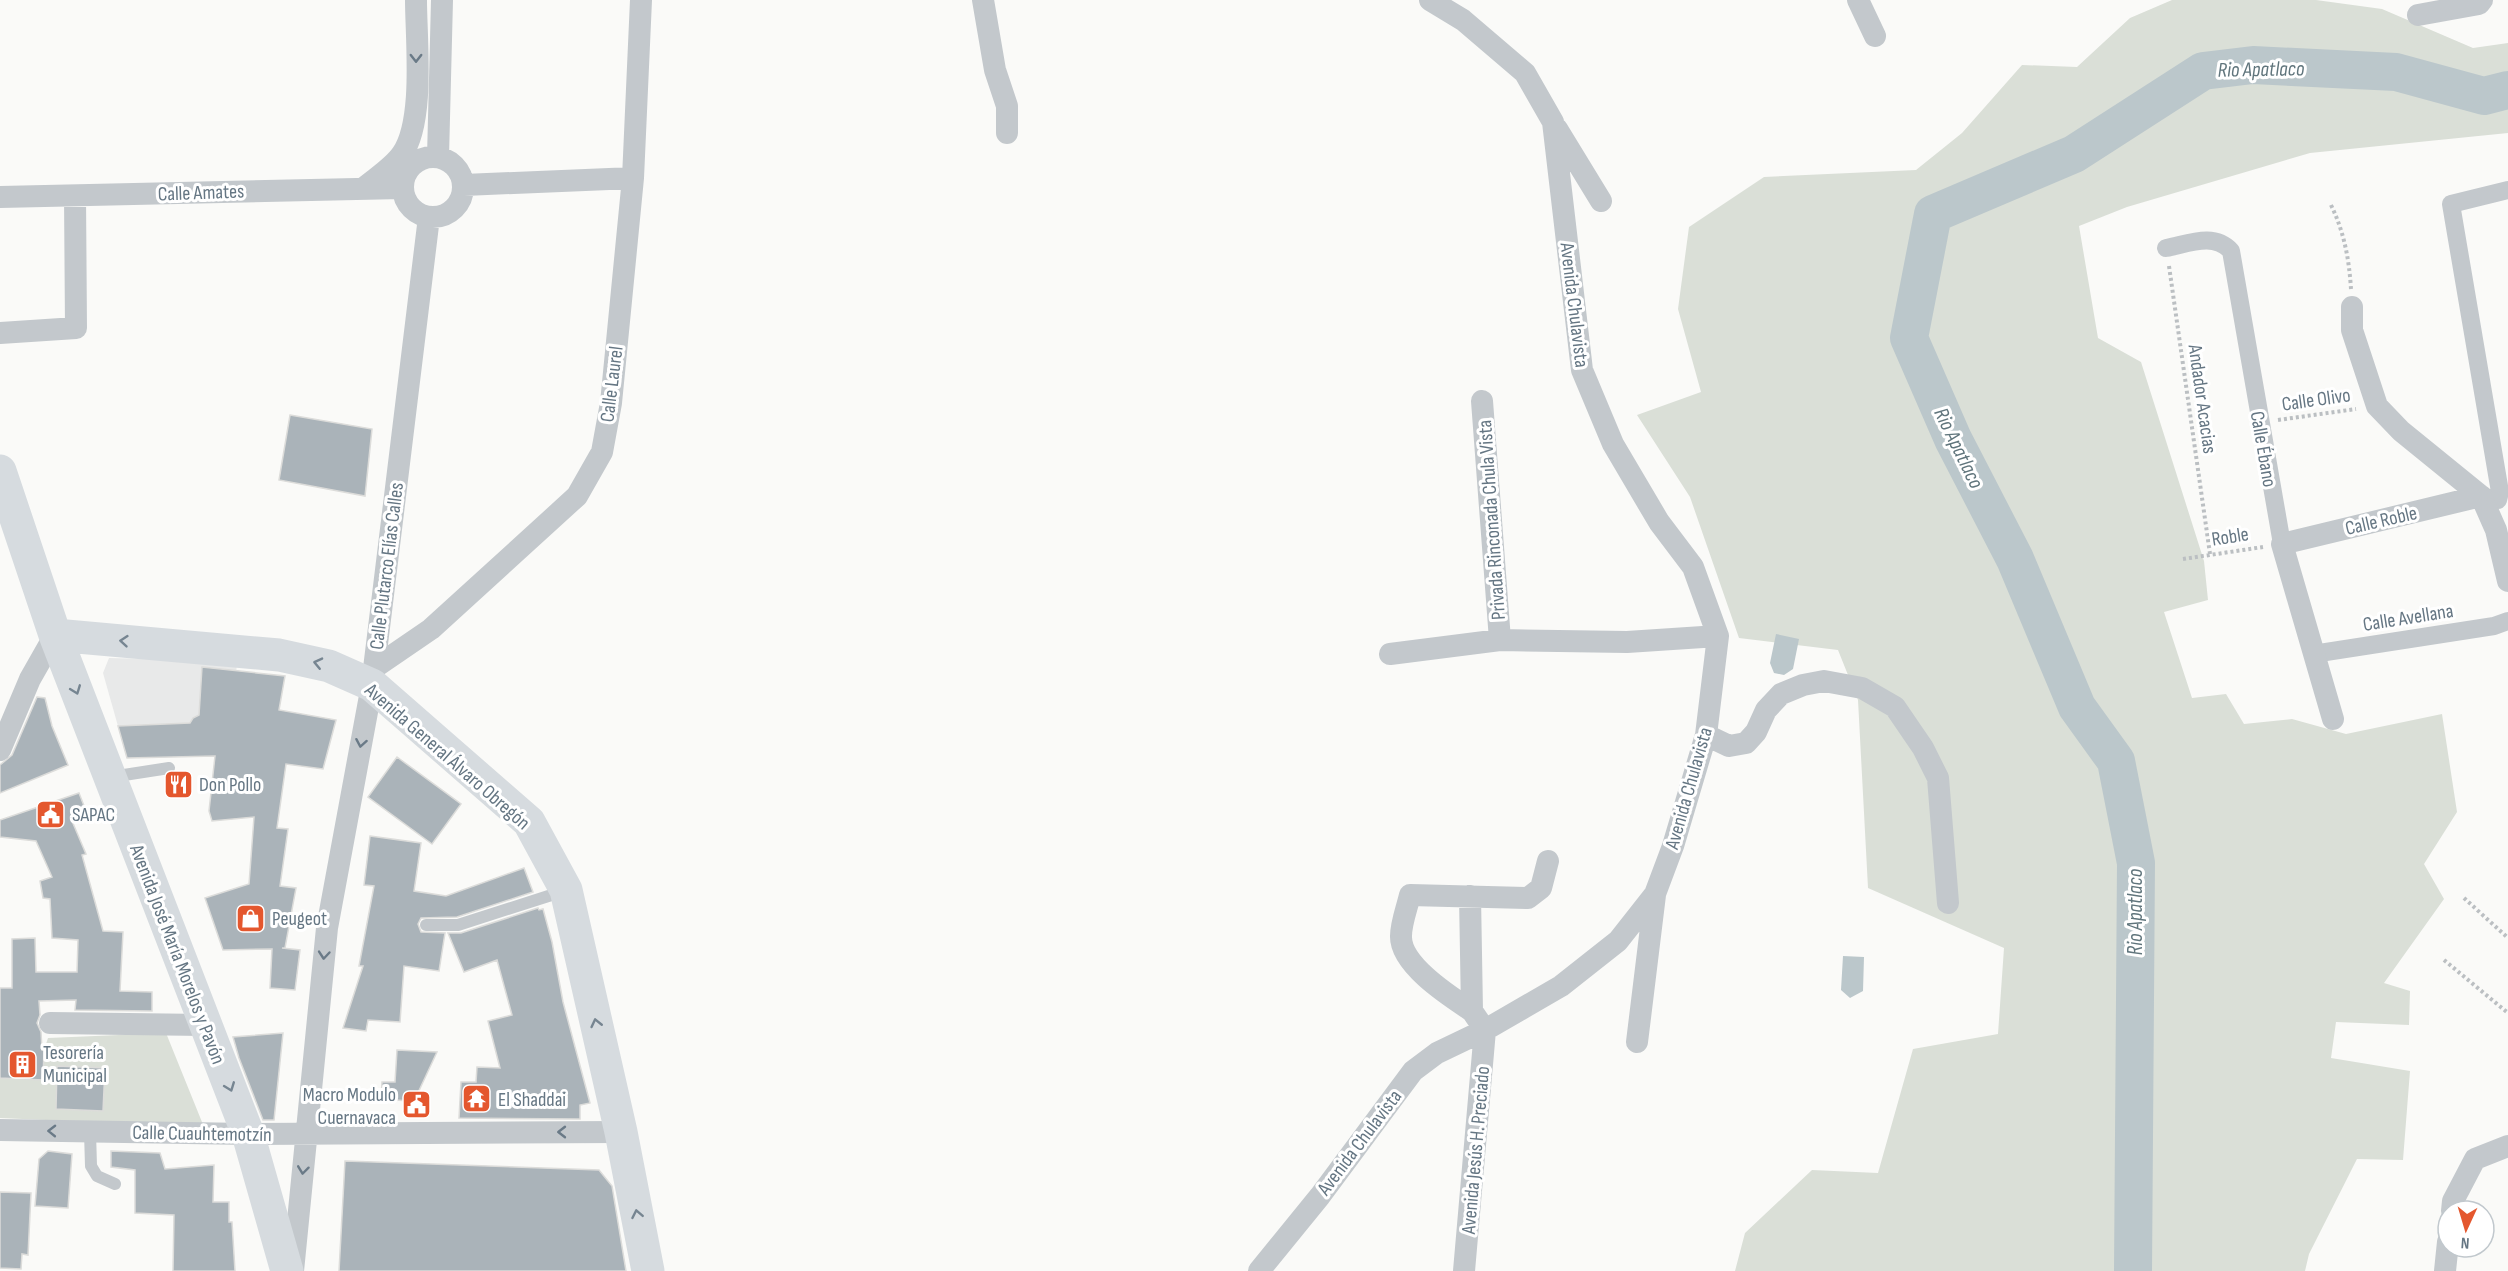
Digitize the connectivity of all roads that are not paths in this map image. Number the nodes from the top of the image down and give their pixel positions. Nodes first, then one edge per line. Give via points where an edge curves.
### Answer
1 (416, 0) edge
2 (442, 0) edge
3 (641, 0) edge
4 (983, 0) edge
5 (1430, 0) edge
6 (1858, 0) edge
7 (2482, 0) edge
8 (2418, 15) dead end
9 (1875, 36) dead end
10 (1553, 122) junction
11 (1007, 134) dead end
12 (438, 157) junction
13 (633, 178) junction
14 (464, 185) junction
15 (364, 187) junction
16 (402, 188) junction
17 (2507, 195) edge
18 (75, 196) junction
19 (0, 197) edge
20 (1601, 201) dead end
21 (429, 217) junction
22 (2166, 248) road end
23 (2352, 308) road end
24 (0, 333) edge
25 (1482, 401) dead end
26 (0, 471) edge
27 (2481, 496) junction
28 (2282, 544) junction
29 (2508, 581) edge
30 (2508, 621) edge
31 (55, 635) junction
32 (1718, 636) junction
33 (1500, 640) junction
34 (1390, 654) dead end
35 (2313, 654) junction
36 (373, 676) junction
37 (2333, 719) dead end
38 (1706, 735) junction
39 (0, 750) edge
40 (170, 768) dead end
41 (110, 777) junction
42 (1548, 861) dead end
43 (566, 890) junction
44 (1655, 894) junction
45 (1470, 896) junction
46 (1948, 903) dead end
47 (426, 925) dead end
48 (1472, 1011) junction
49 (51, 1023) dead end
50 (206, 1025) junction
51 (1485, 1030) junction
52 (1637, 1042) dead end
53 (0, 1130) edge
54 (90, 1132) junction
55 (621, 1132) junction
56 (248, 1134) junction
57 (308, 1134) junction
58 (2508, 1146) edge
59 (115, 1184) dead end
60 (2454, 1199) edge
61 (287, 1271) edge
62 (293, 1271) edge
63 (648, 1271) edge
64 (1259, 1271) edge
65 (1464, 1271) edge

1 -> 15 street via 417,118 403,153
2 - 12 street
3 - 13 street, Calle Laurel
4 - 11 street via 995,70 1006,106
5 - 10 street, Avenida Chulavista via 1463,20 1525,73
6 - 9 street
7 - 8 street via 2479,4
10 - 20 street
10 - 32 street, Avenida Chulavista via 1582,370 1613,444 1659,522 1693,567
12 - 14 street via 456,167
12 - 16 street via 425,157 413,164 405,174
13 - 14 street
13 - 36 street, Calle Laurel via 602,452 577,496 431,629
14 - 21 street via 459,202 447,214
15 - 16 street, Calle Amates
15 - 18 street, Calle Amates
16 - 21 street via 406,201 416,212
17 - 27 street via 2451,204 2500,492 2498,500
18 - 19 street, Calle Amates
18 - 24 street via 76,328
21 - 36 street, Calle Plutarco Elías Calles
22 - 28 street, Calle Ébano via 2212,239 2231,251
23 - 27 street via 2352,330 2377,406 2401,431
25 - 33 street, Privada Rinconada Chula Vista
26 - 31 main road, Avenida José María Morelos y Pavón
27 - 28 street, Calle Roble
27 - 29 street via 2496,530
28 - 35 street, Calle Ébano
30 - 35 street, Calle Avellana
36 -> 31 main road, Avenida General Álvaro Obregón via 279,654
31 - 39 street via 30,679
31 -> 41 main road, Avenida José María Morelos y Pavón
32 - 33 street, Privada Rinconada Chula Vista via 1627,642
32 - 38 street, Avenida Chulavista
33 - 34 street, Privada Rinconada Chula Vista
35 - 37 street, Calle Ébano
36 - 43 main road, Avenida General Álvaro Obregón via 529,822
36 -> 57 street, Calle Plutarco Elías Calles via 327,928
38 - 44 street, Avenida Chulavista
38 - 46 street via 1730,746 1746,743 1781,694 1824,681 1862,688 1895,707 1938,778
40 - 41 lane
41 - 50 main road, Avenida José María Morelos y Pavón
42 - 45 street via 1541,888 1528,898
43 - 47 lane via 458,925
55 -> 43 main road, Avenida General Álvaro Obregón
44 - 51 street, Avenida Chulavista via 1618,941 1560,986
44 - 52 street
45 - 48 street
45 - 48 street via 1410,895 1400,938 1410,960 1436,987
48 - 51 street
49 - 50 street
50 -> 56 main road, Avenida José María Morelos y Pavón
51 - 64 street, Avenida Chulavista via 1437,1053 1413,1071
51 - 65 street, Avenida Jesús H. Preciado
54 -> 53 street, Calle Cuauhtemotzín
54 - 56 street, Calle Cuauhtemotzín
54 - 59 lane via 91,1166 97,1176
55 -> 57 street, Calle Cuauhtemotzín
63 -> 55 main road, Avenida General Álvaro Obregón
56 - 57 street, Calle Cuauhtemotzín
56 - 61 main road, Avenida José María Morelos y Pavón
57 -> 62 street, Calle Plutarco Elías Calles
58 - 60 street via 2475,1159

